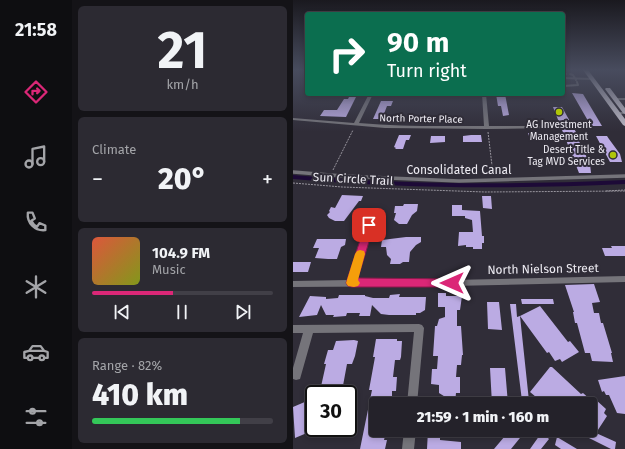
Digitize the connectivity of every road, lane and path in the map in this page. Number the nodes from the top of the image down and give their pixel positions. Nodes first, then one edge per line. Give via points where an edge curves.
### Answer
1 (601, 91) edge
2 (609, 91) edge
3 (370, 96) edge
4 (484, 96) edge
5 (615, 99) junction
6 (625, 99) edge
7 (625, 112) edge
8 (617, 113) junction
9 (293, 119) edge
10 (356, 124) junction
11 (625, 124) edge
12 (550, 127) dead end
13 (487, 128) junction
14 (293, 172) edge
15 (329, 175) junction
16 (625, 176) edge
17 (493, 177) dead end
18 (293, 183) edge
19 (625, 191) edge
20 (369, 225) dead end
21 (625, 279) edge
22 (352, 283) junction
23 (293, 284) edge
24 (293, 329) edge
25 (309, 329) junction
26 (296, 375) dead end
27 (413, 397) edge
28 (409, 437) edge
29 (408, 449) edge

1 - 8 main road
2 - 5 main road
3 - 10 street
4 - 13 street
5 - 6 lane
5 - 7 main road
7 - 8 lane
8 - 11 main road
9 - 10 street, North Porter Place
10 - 13 street, North Porter Place
10 - 15 path
12 - 13 street, North Porter Place
13 - 17 path
14 - 15 lane, Consolidated Canal
15 - 16 lane, Consolidated Canal via 459,181
18 - 19 path, Sun Circle Trail via 485,192
20 - 22 street
21 - 22 street, North Nielson Street
22 - 23 street, North Nielson Street
24 - 25 street
25 - 26 street
25 - 27 street via 419,328
28 - 29 street

